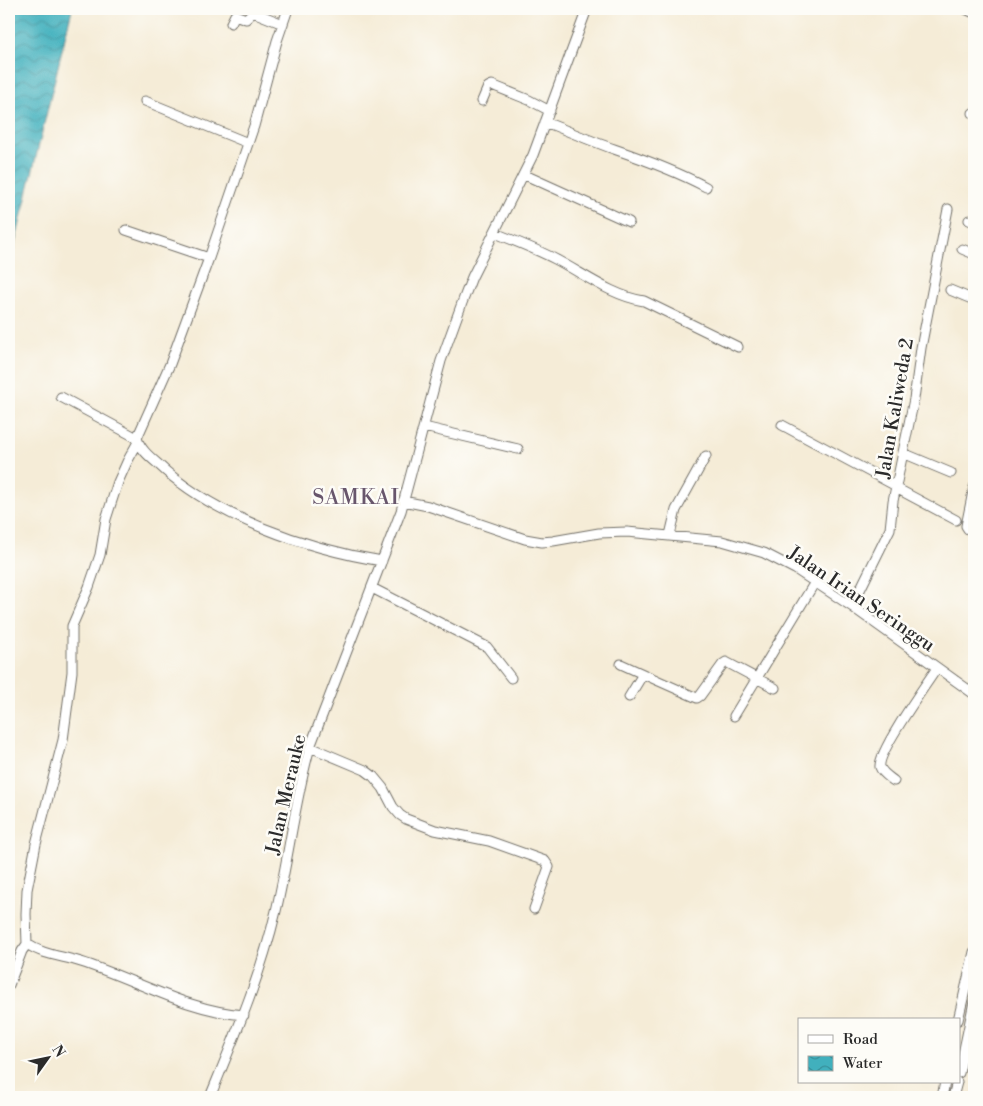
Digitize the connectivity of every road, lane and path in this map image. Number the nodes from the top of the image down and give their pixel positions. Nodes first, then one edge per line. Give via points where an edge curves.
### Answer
1 (288, 9) edge
2 (587, 9) edge
3 (965, 9) edge
4 (974, 13) edge
5 (231, 23) dead end
6 (282, 24) junction
7 (145, 101) dead end
8 (482, 101) dead end
9 (550, 111) junction
10 (545, 122) junction
11 (248, 143) junction
12 (524, 175) junction
13 (706, 187) dead end
14 (948, 209) dead end
15 (628, 222) dead end
16 (126, 230) dead end
17 (495, 233) junction
18 (962, 249) dead end
19 (974, 254) edge
20 (208, 258) junction
21 (950, 290) dead end
22 (974, 300) edge
23 (738, 347) dead end
24 (62, 397) dead end
25 (782, 424) dead end
26 (424, 427) junction
27 (138, 440) junction
28 (518, 449) dead end
29 (903, 453) junction
30 (706, 456) dead end
31 (951, 473) dead end
32 (896, 487) junction
33 (974, 487) edge
34 (404, 501) junction
35 (956, 520) dead end
36 (974, 533) edge
37 (670, 535) junction
38 (382, 561) junction
39 (815, 582) junction
40 (372, 588) junction
41 (852, 606) junction
42 (620, 664) dead end
43 (937, 668) junction
44 (643, 674) junction
45 (511, 678) dead end
46 (758, 679) junction
47 (775, 688) dead end
48 (974, 694) edge
49 (629, 698) dead end
50 (734, 716) dead end
51 (310, 747) junction
52 (894, 781) dead end
53 (534, 909) dead end
54 (27, 944) junction
55 (974, 952) edge
56 (9, 985) edge
57 (974, 1002) edge
58 (244, 1015) junction
59 (958, 1018) edge
60 (960, 1068) edge
61 (945, 1084) edge
62 (957, 1084) edge
63 (210, 1097) edge
64 (942, 1097) edge
65 (954, 1097) edge

1 - 6 street
2 - 9 street, Jalan Merauke
3 - 4 street
5 - 6 street via 235,15 246,19 253,12
6 - 11 street
7 - 11 street
8 - 9 street via 492,85
9 - 10 street, Jalan Merauke
10 - 12 street, Jalan Merauke
10 - 13 street via 646,159
11 - 20 street
12 - 15 street
12 - 17 street, Jalan Merauke
14 - 29 street, Jalan Kaliweda 2
16 - 20 street
17 - 23 street via 553,258 602,286 630,299 644,301
17 - 26 street, Jalan Merauke via 472,277 446,345
18 - 19 street
20 - 27 street via 170,364
21 - 22 street
24 - 27 street
25 - 32 street
26 - 28 street
26 - 34 street, Jalan Merauke
27 - 38 street via 150,458 168,474 211,504 291,538
27 - 54 street via 118,482 90,587 72,626 72,672 63,740 27,890
29 - 31 street
29 - 32 street, Jalan Kaliweda 2
30 - 37 street via 676,510
32 - 35 street
32 - 41 street, Jalan Kaliweda 2 via 890,529
33 - 36 street via 966,526
34 - 37 street, Jalan Irian Seringgu via 542,542 614,531
34 - 38 street, Jalan Merauke
37 - 39 street, Jalan Irian Seringgu via 722,541 748,548 779,560
38 - 40 street, Jalan Merauke
39 - 41 street, Jalan Irian Seringgu
39 - 46 street
40 - 45 street via 487,647
40 - 51 street, Jalan Merauke
41 - 43 street, Jalan Irian Seringgu
42 - 44 street
43 - 48 street, Jalan Irian Seringgu
43 - 52 street via 883,755 880,768
44 - 46 street via 694,698 700,696 726,662
44 - 49 street
46 - 47 street
46 - 50 street
51 - 53 street via 374,776 393,807 406,819 435,830 490,841 546,861 548,867
51 - 58 street, Jalan Merauke via 276,911
54 - 56 street
54 - 58 street via 171,997 224,1013
55 - 59 street
57 - 60 street
58 - 63 street, Jalan Merauke
61 - 64 street
62 - 65 street

